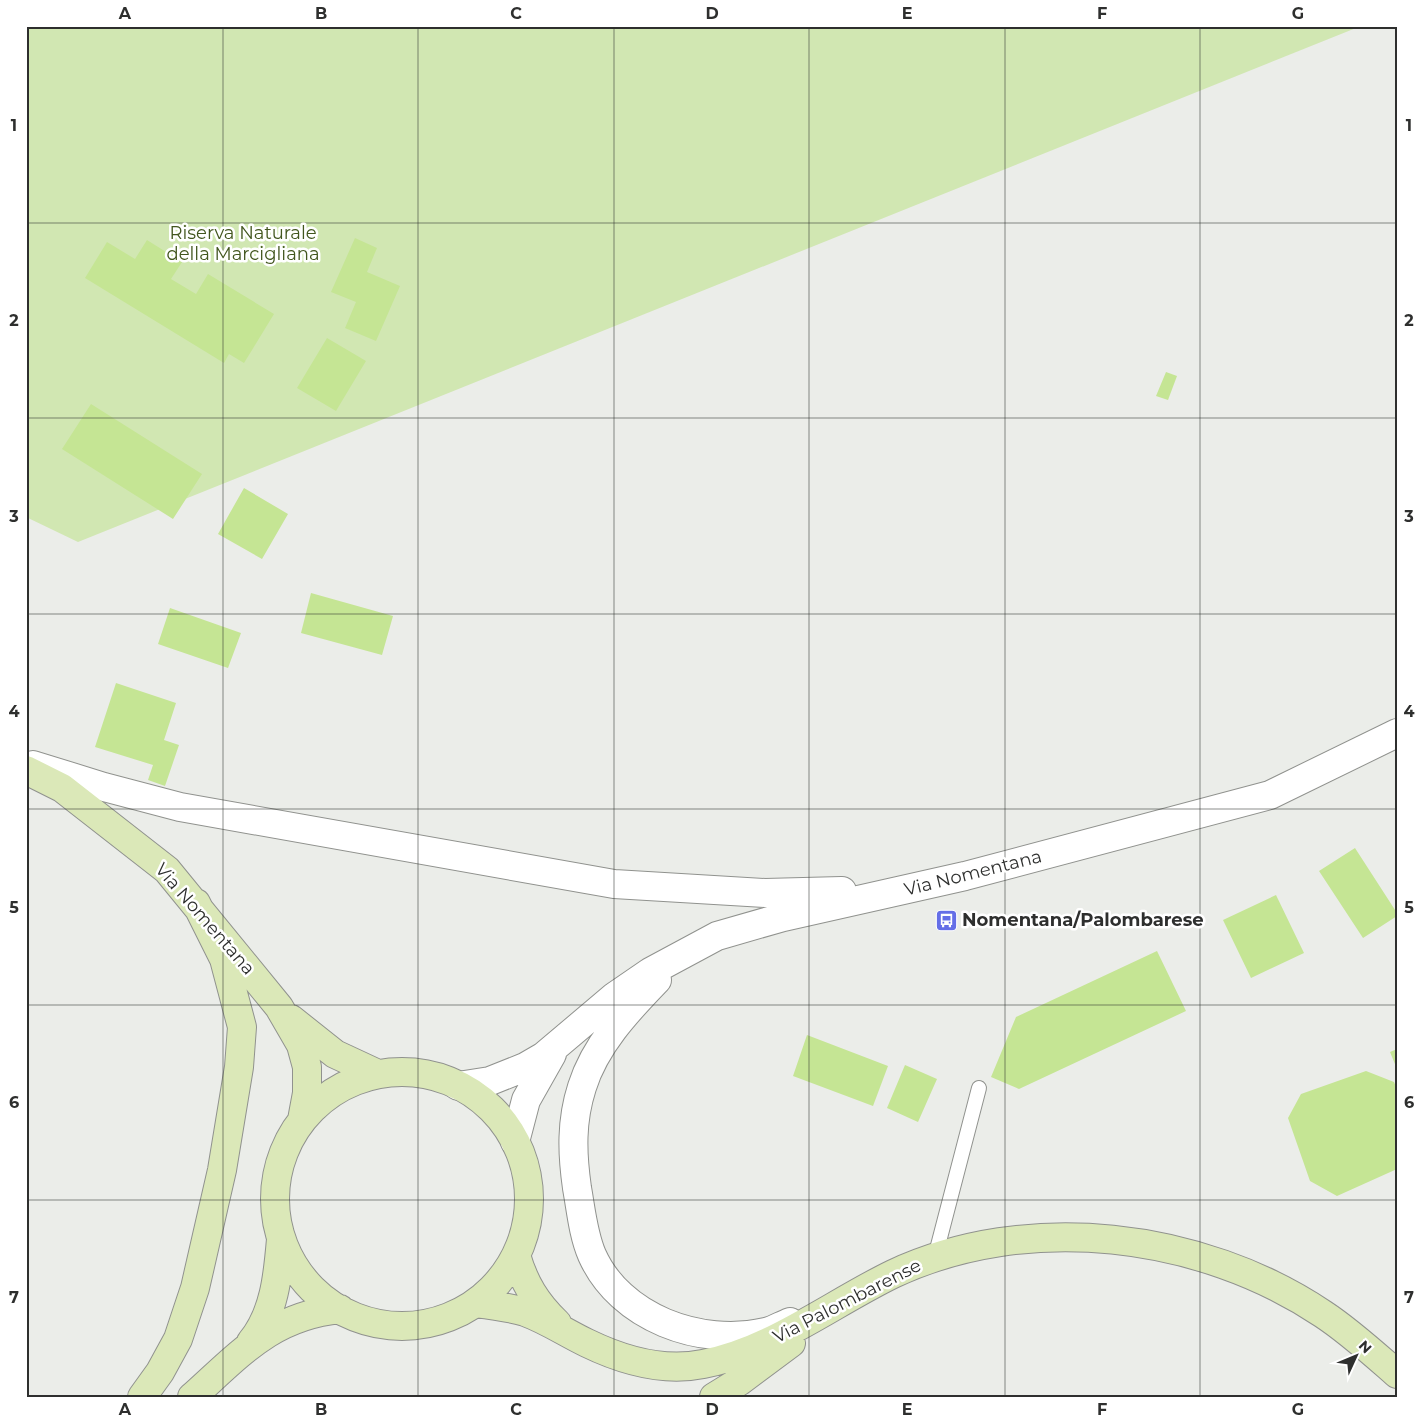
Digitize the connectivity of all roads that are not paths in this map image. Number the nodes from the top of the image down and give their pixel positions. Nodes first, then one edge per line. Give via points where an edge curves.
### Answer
1 (1397, 733) edge
2 (26, 762) edge
3 (26, 770) edge
4 (965, 876) junction
5 (196, 903) junction
6 (691, 948) junction
7 (279, 1007) junction
8 (564, 1039) junction
9 (378, 1074) junction
10 (458, 1086) junction
11 (979, 1088) dead end
12 (302, 1120) junction
13 (515, 1142) junction
14 (281, 1237) junction
15 (516, 1255) junction
16 (935, 1257) junction
17 (854, 1295) junction
18 (476, 1303) junction
19 (340, 1309) junction
20 (570, 1334) junction
21 (245, 1349) junction
22 (1397, 1374) edge
23 (142, 1397) edge
24 (192, 1397) edge
25 (714, 1397) edge

1 - 4 street, Via Nomentana via 1270,795
2 - 4 street via 180,807 614,884 832,892
3 - 5 main road, Via Nomentana via 62,788 102,818 167,870
4 - 6 street, Via Nomentana via 782,917 732,931
5 - 7 main road, Via Nomentana
5 - 23 main road via 224,959 242,1027 239,1067 222,1170 195,1288 178,1340
6 - 8 street, Via Nomentana via 615,996
6 - 17 street via 639,998 610,1033 594,1056 582,1086 572,1135 573,1163 584,1231 592,1254 615,1288 643,1312 666,1324 713,1335 766,1332
7 - 9 main road, Via Nomentana via 335,1054
7 - 12 main road, Via Nomentana via 301,1045 307,1067
8 - 10 street, Via Nomentana via 544,1056 509,1075
8 - 13 street, Via Nomentana via 548,1059 526,1100
9 - 10 main road via 408,1072 428,1075
9 - 12 main road via 332,1093
10 - 13 main road via 486,1105 503,1122
11 - 16 lane
12 - 14 main road via 282,1156 277,1177 275,1199
13 - 15 main road via 524,1167 528,1195 526,1225
14 - 19 main road via 299,1273 328,1302
14 - 21 main road via 270,1307
15 - 18 main road via 492,1290
15 - 20 main road, Via Palombarense via 534,1298
16 - 17 main road, Via Palombarense
16 - 22 main road, Via Palombarense via 976,1245 1020,1239 1104,1240 1173,1250 1239,1270 1282,1290 1323,1314
17 - 20 main road, Via Palombarense via 768,1342 703,1364 675,1367 648,1364 615,1356
17 - 25 main road
18 - 19 main road via 448,1318 412,1326 378,1324
18 - 20 main road, Via Palombarense via 525,1312
19 - 21 main road via 293,1319
21 - 24 main road

